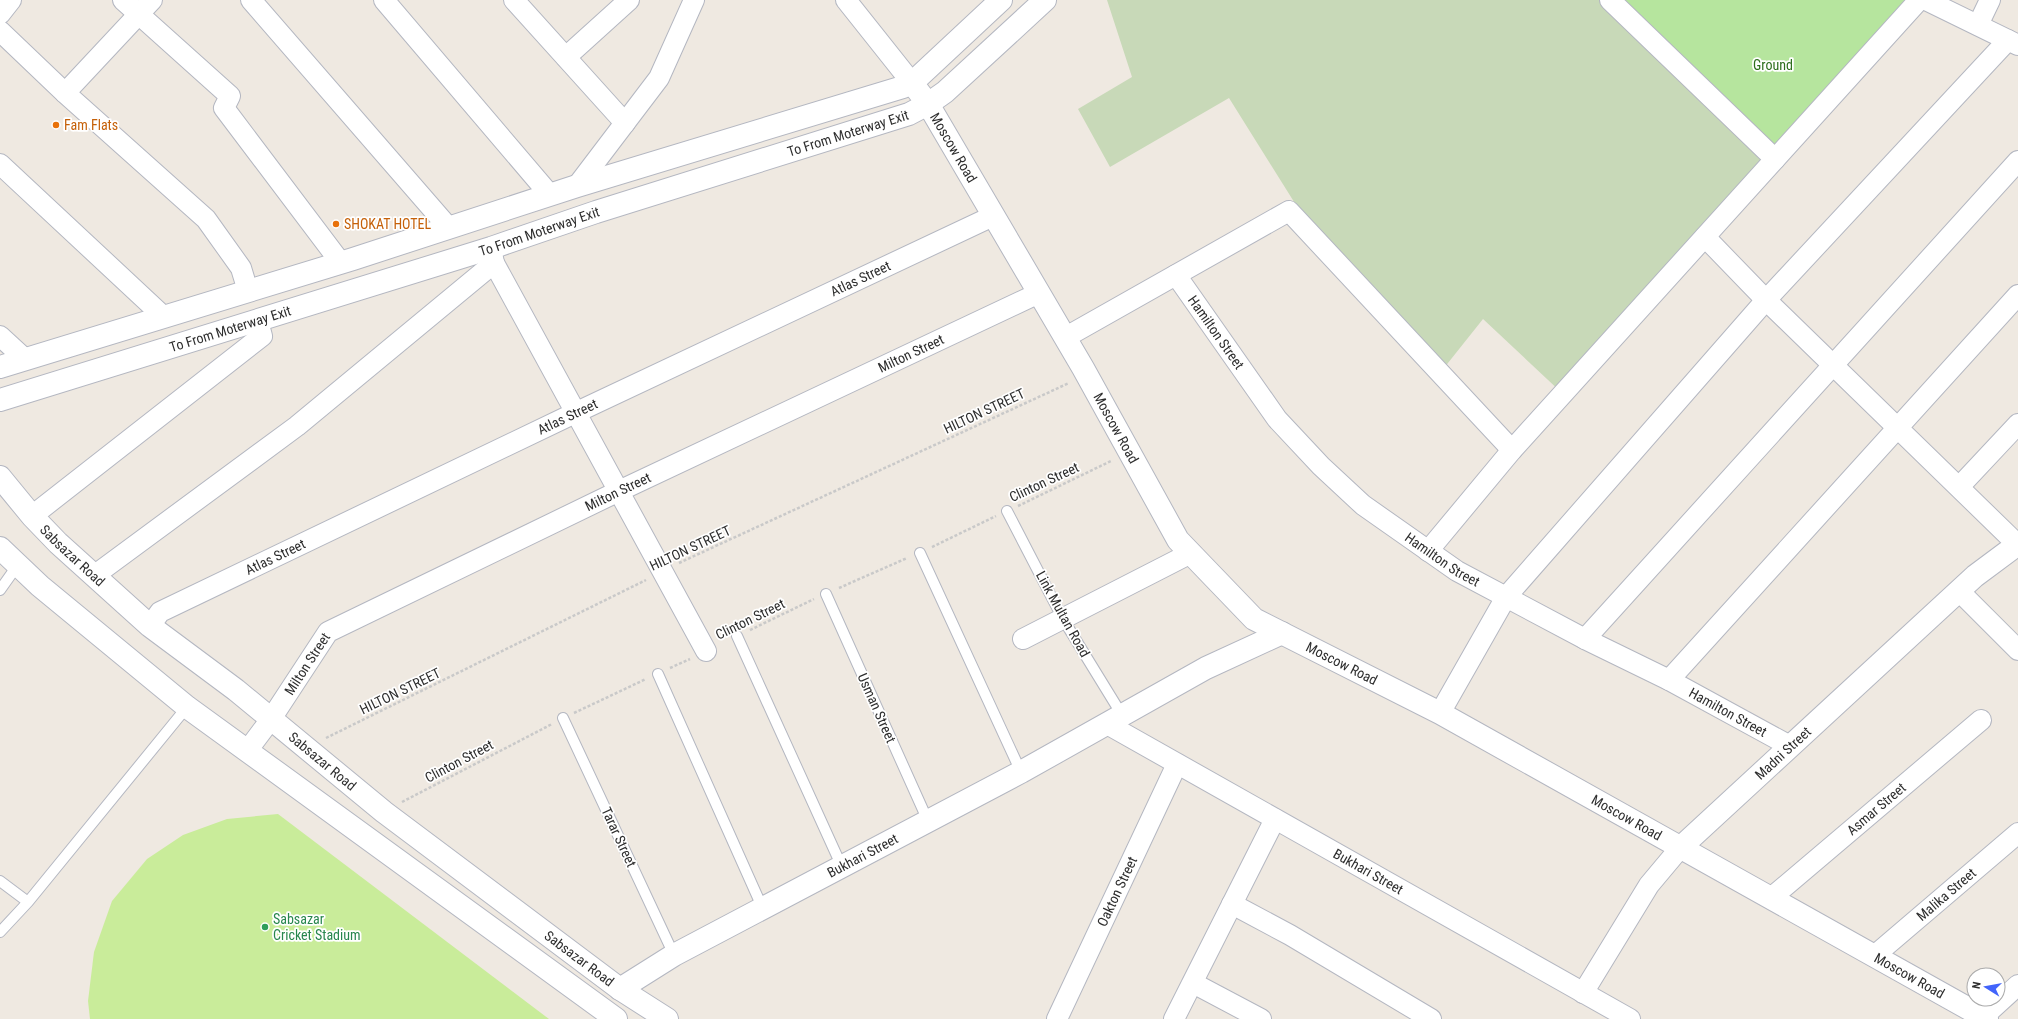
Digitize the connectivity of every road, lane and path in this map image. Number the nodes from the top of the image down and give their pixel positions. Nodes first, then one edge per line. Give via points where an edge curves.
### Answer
1 (11, 0) edge
2 (123, 0) edge
3 (152, 0) edge
4 (251, 0) edge
5 (384, 0) edge
6 (514, 0) edge
7 (629, 0) edge
8 (694, 0) edge
9 (846, 0) edge
10 (1001, 0) edge
11 (1044, 0) edge
12 (1610, 0) edge
13 (1919, 0) edge
14 (1926, 0) edge
15 (1990, 0) edge
16 (0, 14) edge
17 (138, 15) junction
18 (1978, 25) junction
19 (0, 31) edge
20 (2013, 42) edge
21 (566, 57) junction
22 (912, 83) junction
23 (65, 93) junction
24 (928, 104) junction
25 (625, 123) junction
26 (1775, 159) junction
27 (2018, 161) edge
28 (0, 164) edge
29 (577, 186) junction
30 (550, 195) junction
31 (993, 216) junction
32 (449, 228) junction
33 (1705, 237) junction
34 (492, 255) junction
35 (341, 263) junction
36 (1176, 275) junction
37 (248, 291) junction
38 (1039, 293) junction
39 (2018, 295) edge
40 (1766, 300) junction
41 (164, 317) junction
42 (258, 320) junction
43 (0, 336) edge
44 (1066, 337) junction
45 (25, 359) junction
46 (1833, 364) junction
47 (0, 367) edge
48 (1087, 374) junction
49 (0, 400) edge
50 (577, 412) junction
51 (2018, 424) edge
52 (1898, 428) junction
53 (1512, 450) junction
54 (1130, 452) junction
55 (0, 477) edge
56 (1959, 487) junction
57 (619, 491) junction
58 (1007, 511) junction
59 (32, 516) junction
60 (2018, 544) edge
61 (0, 548) edge
62 (1428, 551) junction
63 (920, 553) junction
64 (1191, 554) junction
65 (17, 566) junction
66 (663, 571) junction
67 (95, 576) junction
68 (0, 590) edge
69 (1959, 591) junction
70 (826, 594) junction
71 (1506, 597) junction
72 (1063, 619) junction
73 (150, 626) junction
74 (1282, 633) junction
75 (737, 636) joint
76 (1024, 639) dead end
77 (1585, 639) junction
78 (2018, 650) edge
79 (706, 651) joint
80 (658, 674) junction
81 (1669, 680) junction
82 (187, 707) junction
83 (1440, 714) junction
84 (564, 718) junction
85 (271, 719) junction
86 (1115, 720) junction
87 (1981, 720) dead end
88 (1790, 746) junction
89 (307, 748) junction
90 (247, 751) junction
91 (1177, 764) junction
92 (1021, 772) junction
93 (384, 812) junction
94 (1275, 819) junction
95 (928, 821) junction
96 (2018, 833) edge
97 (1680, 848) junction
98 (842, 867) junction
99 (0, 881) edge
100 (1771, 898) junction
101 (28, 902) junction
102 (1232, 904) junction
103 (762, 909) junction
104 (0, 932) edge
105 (674, 955) junction
106 (1874, 956) junction
107 (1193, 982) junction
108 (2018, 985) edge
109 (620, 989) junction
110 (1583, 993) junction
111 (1601, 1012) edge
112 (1985, 1018) edge
113 (616, 1019) edge
114 (667, 1019) edge
115 (1057, 1019) edge
116 (1174, 1019) edge
117 (1260, 1019) edge
118 (1431, 1019) edge
119 (1630, 1019) edge

1 - 16 street
2 - 17 street
3 - 17 street
4 - 32 street
5 - 30 street
6 - 21 street
7 - 21 street
8 - 25 street via 659,78
9 - 22 street
10 - 22 main road, To From Moterway Exit
11 - 24 main road, To From Moterway Exit
12 - 26 street
13 - 26 street
14 - 18 street
15 - 18 street
17 - 23 street
17 - 35 street via 230,96 224,108
18 - 20 street
19 - 23 street
20 - 40 street
21 - 25 street
22 - 24 main road, Moscow Road
22 - 29 main road, To From Moterway Exit
23 - 37 street via 206,219 241,268
24 - 31 main road, Moscow Road
24 - 34 main road, To From Moterway Exit via 908,114 596,212
25 - 29 street
26 - 33 street
27 - 46 street
28 - 41 street
29 - 30 main road, To From Moterway Exit
30 - 32 main road, To From Moterway Exit
31 - 38 main road, Moscow Road
31 - 50 street, Atlas Street
32 - 35 main road, To From Moterway Exit
33 - 40 street
33 - 53 street
34 - 42 main road, To From Moterway Exit
34 - 50 street
34 - 67 street via 297,426
35 - 37 main road, To From Moterway Exit
36 - 44 street
36 - 53 street via 1289,211
36 - 62 street, Hamilton Street via 1276,419 1363,505
37 - 41 main road, To From Moterway Exit
38 - 44 main road, Moscow Road
38 - 57 street, Milton Street
39 - 52 street
40 - 46 street
40 - 71 street
41 - 45 main road, To From Moterway Exit
42 - 49 main road, To From Moterway Exit
42 - 59 street via 262,336
43 - 45 street
44 - 48 main road, Moscow Road
45 - 47 main road, To From Moterway Exit
46 - 52 street
46 - 77 street
48 - 54 main road, Moscow Road
48 - 66 path, HILTON STREET
50 - 57 street
50 - 73 street, Atlas Street via 160,612
51 - 56 street
52 - 56 street
52 - 81 street
53 - 62 street
54 - 58 path, Clinton Street
54 - 64 main road, Moscow Road via 1178,540
55 - 59 main road, Sabsazar Road
56 - 60 street
57 - 66 street
57 - 85 street, Milton Street via 328,632
58 - 63 path, Clinton Street
58 - 72 lane, Link Multan Road
59 - 67 main road, Sabsazar Road
60 - 69 main road, Madni Street
61 - 65 main road, Sabsazar Road
62 - 71 street, Hamilton Street via 1457,571
63 - 70 path, Clinton Street
63 - 92 lane
64 - 72 street
64 - 74 main road, Moscow Road via 1254,619
65 - 68 lane
65 - 82 main road, Sabsazar Road
66 - 79 street
66 - 89 path, HILTON STREET
67 - 73 main road, Sabsazar Road
69 - 78 street
69 - 88 main road, Madni Street
70 - 75 path, Clinton Street
70 - 95 lane, Usman Street
71 - 77 street, Hamilton Street
71 - 83 street
72 - 76 street
72 - 86 lane, Link Multan Road
73 - 85 main road, Sabsazar Road
74 - 83 main road, Moscow Road
74 - 86 main road, Bukhari Street via 1206,668
75 - 98 lane
77 - 81 street, Hamilton Street
79 - 80 path, Clinton Street
80 - 84 path, Clinton Street
80 - 103 lane
81 - 88 street, Hamilton Street
82 - 90 main road, Sabsazar Road
82 - 101 lane
83 - 97 main road, Moscow Road
84 - 93 path, Clinton Street
84 - 105 lane, Tarar Street
85 - 89 main road, Sabsazar Road
85 - 90 street, Milton Street
86 - 91 street, Bukhari Street
86 - 92 main road, Bukhari Street
87 - 100 street, Asmar Street
88 - 97 main road, Madni Street
89 - 93 main road, Sabsazar Road
90 - 113 main road, Sabsazar Road
91 - 94 street, Bukhari Street
91 - 115 street, Oakton Street
92 - 95 main road, Bukhari Street
93 - 109 main road, Sabsazar Road
94 - 102 street
94 - 110 street, Bukhari Street
95 - 98 main road, Bukhari Street
96 - 106 street, Malika Street
97 - 100 main road, Moscow Road
97 - 110 street, Madni Street via 1649,885
98 - 103 main road, Bukhari Street
99 - 101 lane
100 - 106 main road, Moscow Road
101 - 104 lane
102 - 107 street
102 - 118 street via 1290,935
103 - 105 main road, Bukhari Street
105 - 109 main road, Bukhari Street
106 - 112 main road, Moscow Road
107 - 116 street
107 - 117 street
108 - 112 street
109 - 114 main road, Sabsazar Road
110 - 111 street, Bukhari Street
111 - 119 street, Bukhari Street

